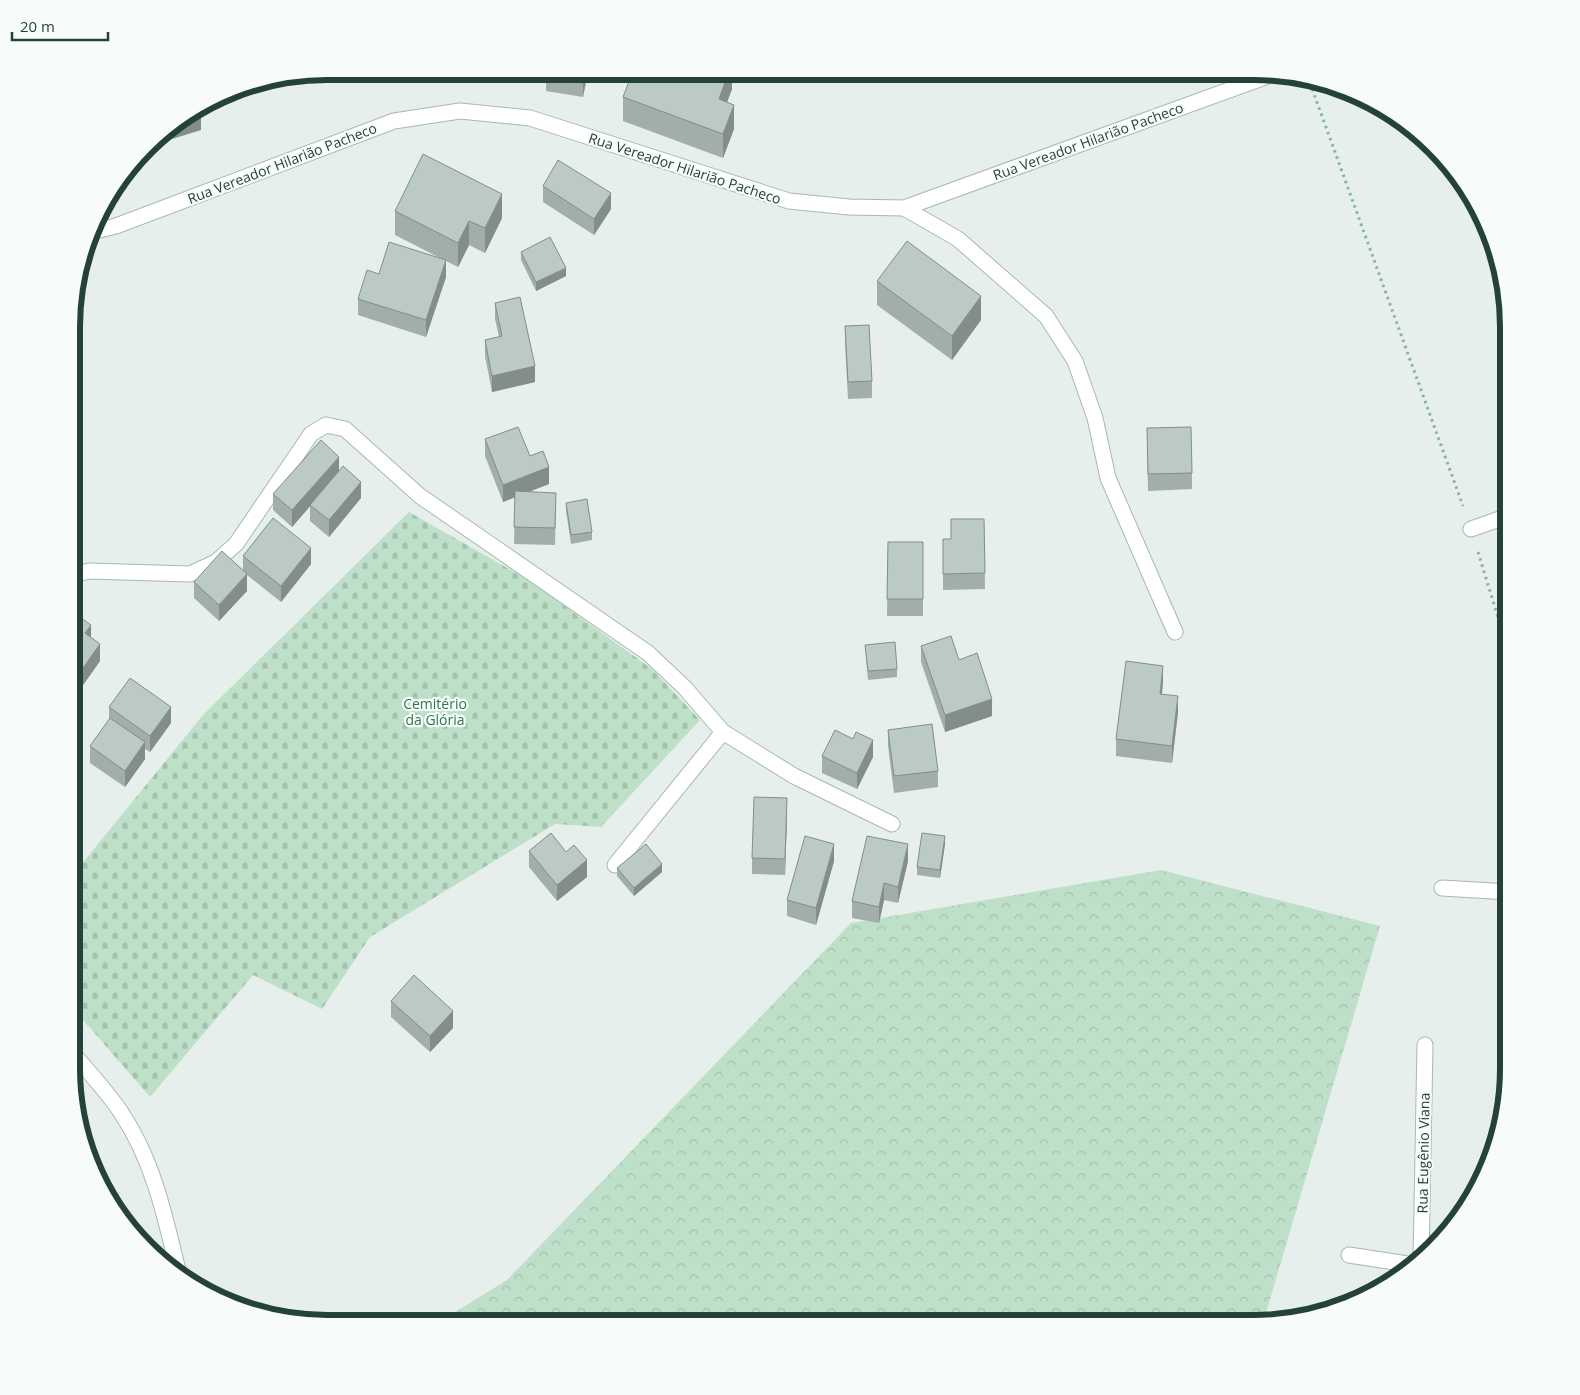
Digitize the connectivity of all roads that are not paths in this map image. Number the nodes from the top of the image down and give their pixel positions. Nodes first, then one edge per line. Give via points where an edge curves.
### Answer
1 (1256, 80) edge
2 (904, 208) junction
3 (100, 230) edge
4 (1500, 519) edge
5 (1471, 529) road end
6 (80, 573) edge
7 (1175, 632) dead end
8 (723, 732) junction
9 (892, 824) dead end
10 (615, 865) dead end
11 (1442, 888) dead end
12 (1500, 891) edge
13 (1425, 1045) dead end
14 (80, 1062) edge
15 (1421, 1249) edge
16 (1349, 1255) dead end
17 (176, 1263) edge
18 (1404, 1263) edge

1 - 2 street, Rua Vereador Hilarião Pacheco
2 - 3 street, Rua Vereador Hilarião Pacheco via 789,201 530,118 460,111 394,121
2 - 7 street via 958,240 1003,278 1046,316 1070,353 1095,418 1108,478
4 - 5 street
6 - 8 street via 190,574 216,562 236,544 311,434 326,425 345,429 420,496 648,653 685,688
8 - 9 street via 794,776
8 - 10 street
11 - 12 street
13 - 15 street, Rua Eugênio Viana
14 - 17 street via 122,1114 148,1162
16 - 18 street

